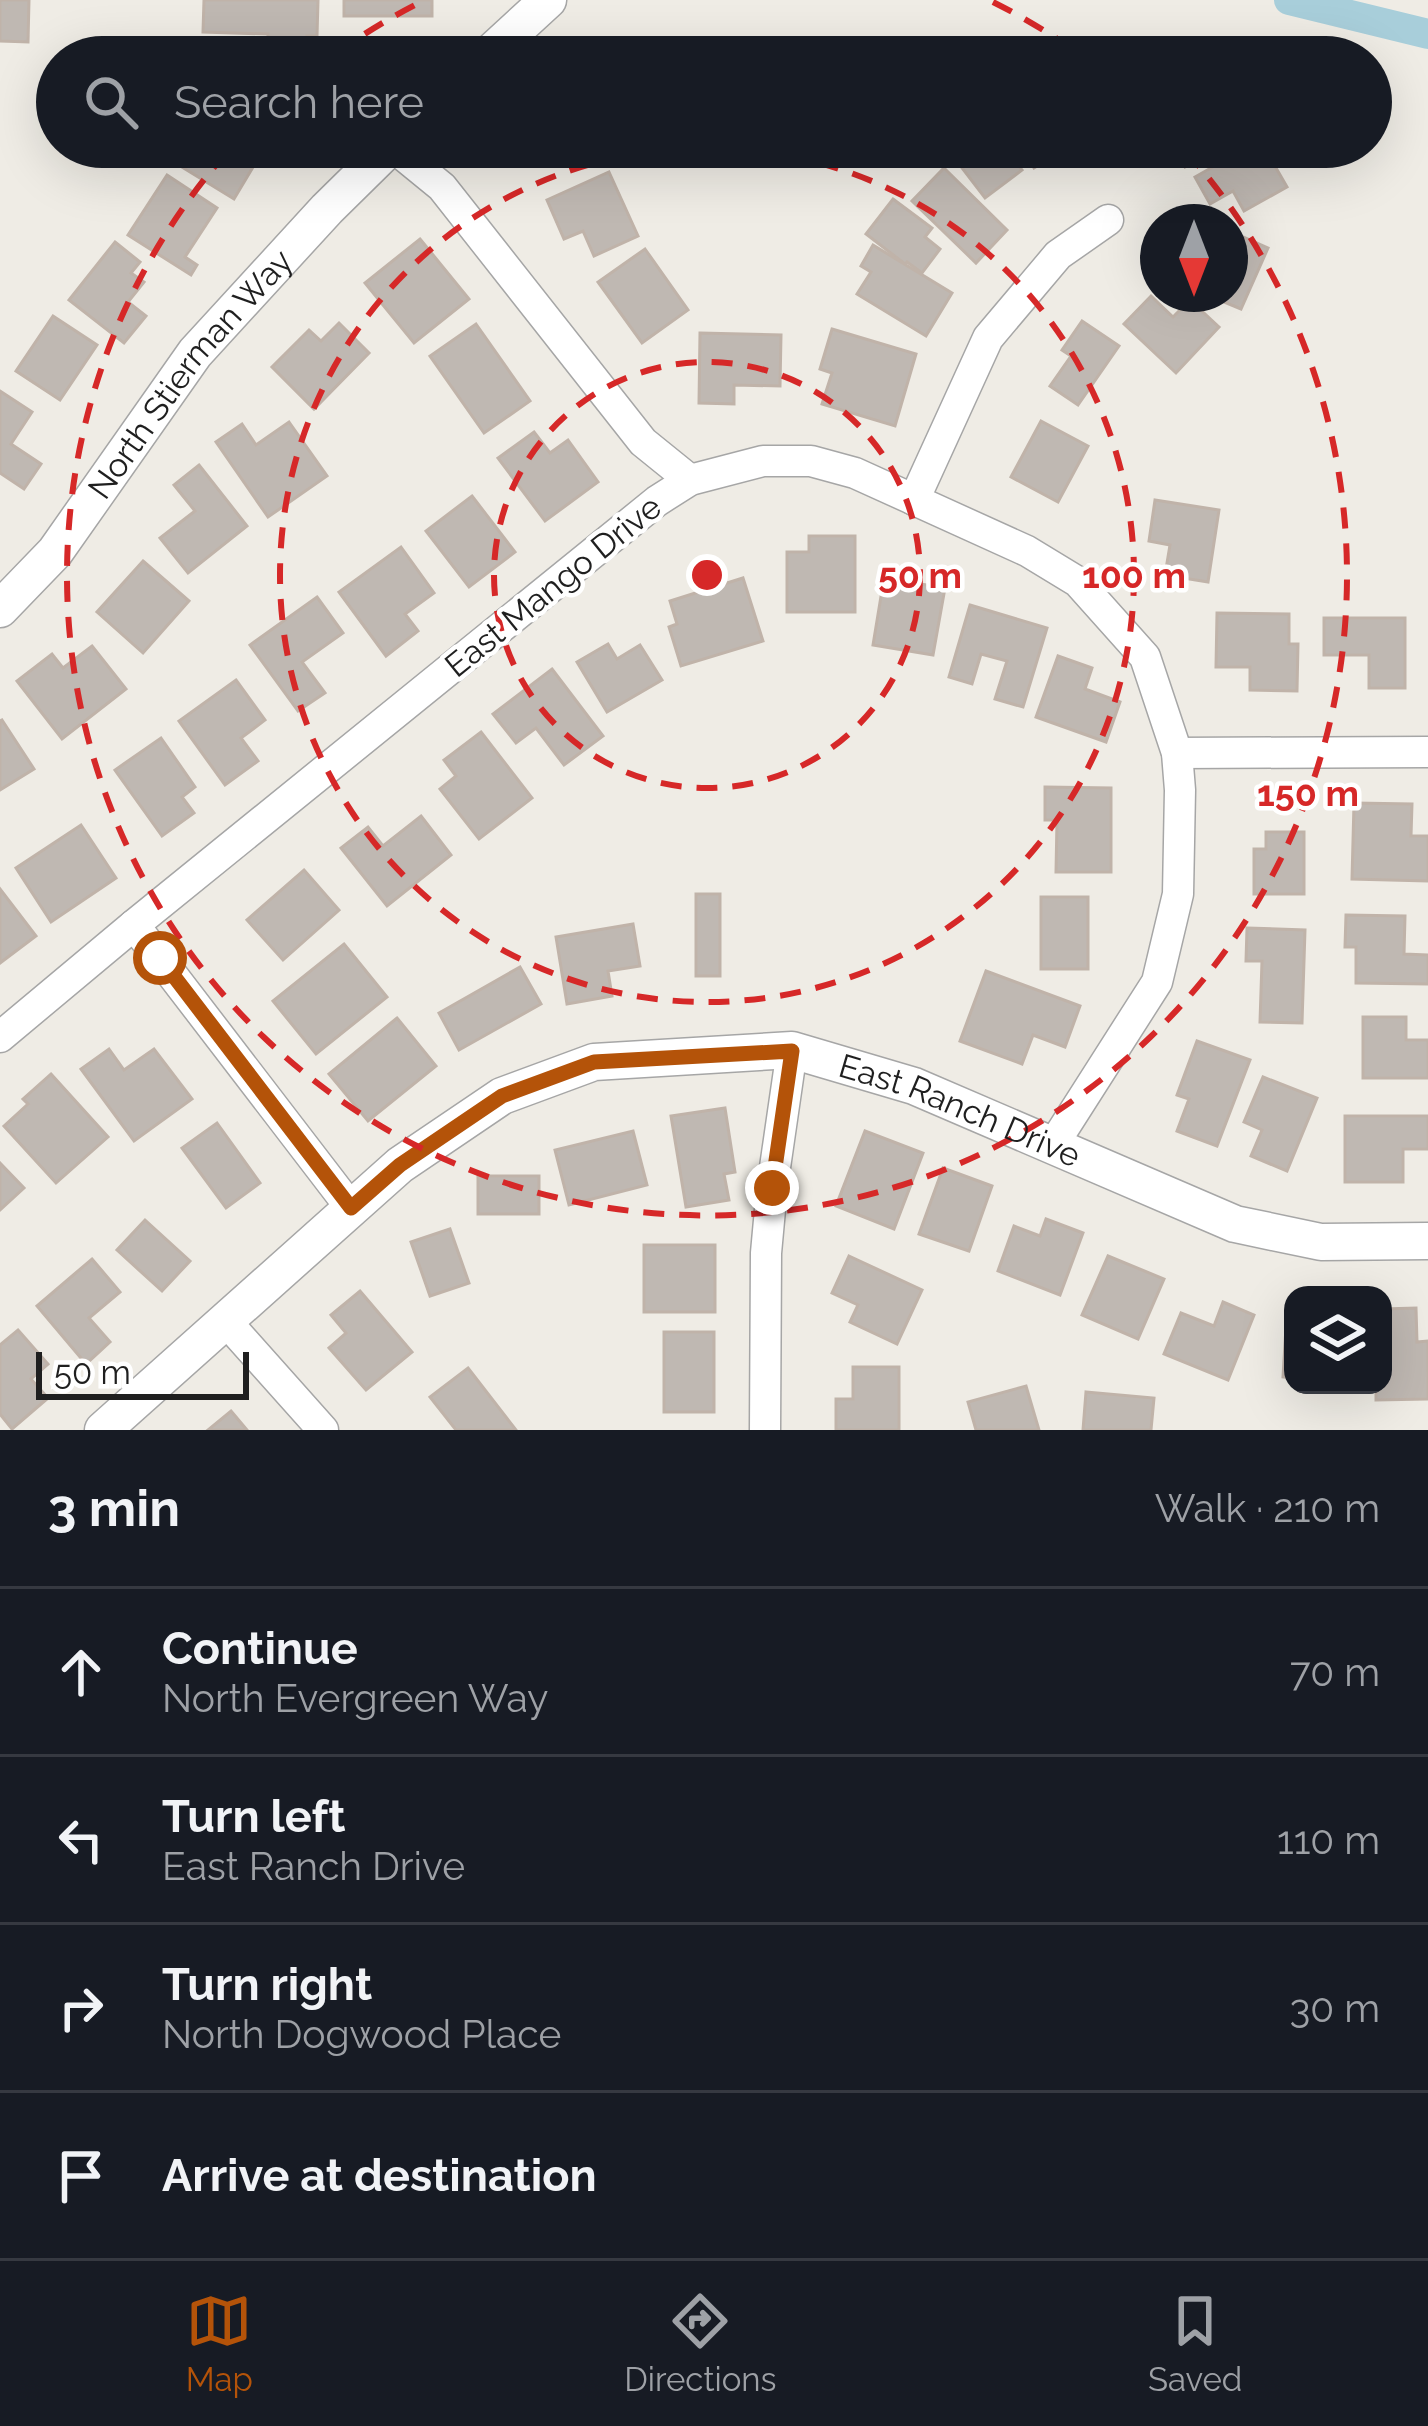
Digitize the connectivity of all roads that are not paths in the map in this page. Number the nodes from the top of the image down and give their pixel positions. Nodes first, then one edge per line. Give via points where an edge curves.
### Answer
1 (548, 0) edge
2 (509, 36) edge
3 (369, 168) edge
4 (418, 168) edge
5 (1108, 220) dead end
6 (690, 480) junction
7 (914, 500) junction
8 (0, 609) edge
9 (1428, 752) edge
10 (1177, 753) junction
11 (134, 925) junction
12 (0, 1037) edge
13 (792, 1051) junction
14 (1053, 1145) junction
15 (351, 1208) junction
16 (1428, 1241) edge
17 (224, 1319) junction
18 (103, 1430) edge
19 (323, 1430) edge
20 (765, 1430) edge

1 - 2 street
3 - 8 street, North Stierman Way via 195,352 56,552
4 - 6 street via 442,187 643,442
5 - 7 street via 1058,255 988,338
6 - 7 street, East Mango Drive via 763,461 811,461
6 - 11 street, East Mango Drive
7 - 10 street, East Mango Drive via 1078,582 1145,657
9 - 10 street
10 - 14 street, East Mango Drive via 1178,895 1157,982
11 - 12 street, East Mango Drive
11 - 15 street
13 - 14 street, East Ranch Drive via 914,1085
13 - 15 street, East Ranch Drive via 594,1062 502,1096
13 - 20 street via 766,1253
14 - 16 street, East Ranch Drive via 1235,1224 1321,1242
15 - 17 street, East Ranch Drive
17 - 18 street, East Ranch Drive
17 - 19 street

